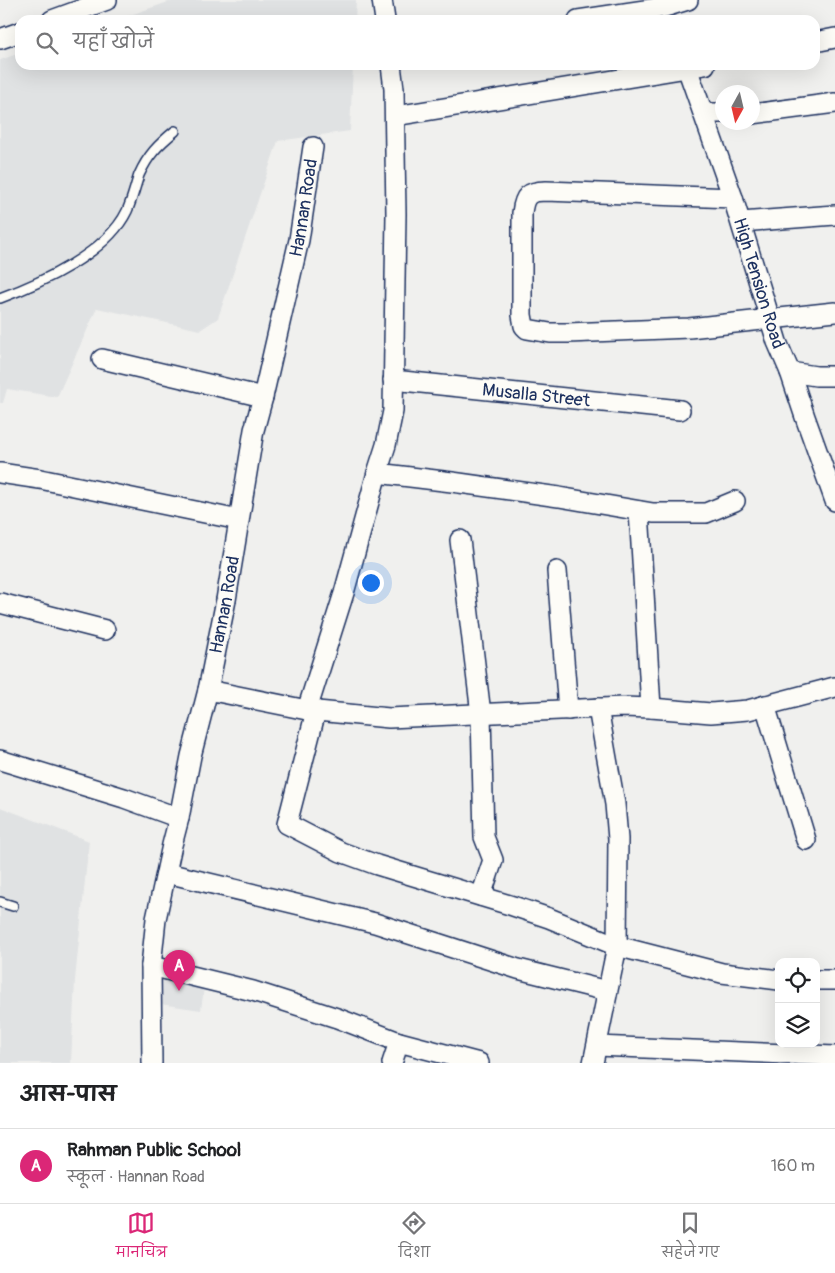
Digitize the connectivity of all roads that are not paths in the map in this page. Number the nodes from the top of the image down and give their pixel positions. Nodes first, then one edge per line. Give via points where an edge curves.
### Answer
1 (107, 0) edge
2 (382, 0) edge
3 (688, 0) edge
4 (88, 3) edge
5 (665, 9) edge
6 (63, 15) edge
7 (384, 15) edge
8 (618, 15) edge
9 (15, 34) edge
10 (835, 38) edge
11 (0, 39) edge
12 (820, 41) edge
13 (392, 70) edge
14 (669, 70) edge
15 (694, 70) edge
16 (835, 103) edge
17 (704, 112) junction
18 (715, 113) edge
19 (760, 113) edge
20 (394, 116) junction
21 (175, 132) dead end
22 (313, 147) dead end
23 (733, 198) junction
24 (835, 215) edge
25 (741, 222) junction
26 (0, 298) edge
27 (835, 312) edge
28 (770, 319) junction
29 (102, 359) dead end
30 (790, 372) junction
31 (835, 376) edge
32 (393, 380) junction
33 (263, 397) junction
34 (680, 410) dead end
35 (0, 473) edge
36 (377, 473) junction
37 (735, 501) dead end
38 (835, 501) edge
39 (639, 511) junction
40 (239, 520) junction
41 (460, 540) dead end
42 (557, 571) dead end
43 (0, 603) edge
44 (105, 630) dead end
45 (835, 687) edge
46 (208, 690) junction
47 (765, 705) junction
48 (598, 708) junction
49 (651, 708) junction
50 (568, 710) junction
51 (312, 711) junction
52 (482, 714) junction
53 (0, 760) edge
54 (179, 818) junction
55 (806, 840) dead end
56 (167, 872) junction
57 (481, 896) junction
58 (0, 902) edge
59 (13, 906) dead end
60 (617, 946) junction
61 (151, 966) junction
62 (775, 980) edge
63 (820, 980) edge
64 (835, 980) edge
65 (607, 992) junction
66 (398, 1042) junction
67 (595, 1054) edge
68 (835, 1056) edge
69 (152, 1063) edge
70 (392, 1063) edge
71 (479, 1063) edge

1 - 4 street
2 - 7 street
3 - 5 street
4 - 6 street
5 - 8 street
9 - 11 street
10 - 12 street
13 - 20 street
14 - 20 street
15 - 17 street, High Tension Road
16 - 19 street
17 - 18 street
17 - 23 street, High Tension Road
20 - 32 street
21 - 26 lane via 160,143 145,162 126,212 104,242 57,272
22 - 33 street, Hannan Road via 300,240
23 - 25 street, High Tension Road
23 - 28 street via 541,191 529,194 522,213 524,326 535,331 568,333 689,328
24 - 25 street
25 - 28 street, High Tension Road
27 - 28 street
28 - 30 street, High Tension Road
29 - 33 street
30 - 31 street
30 - 38 street, High Tension Road
32 - 34 street, Musalla Street
32 - 36 street via 393,411
33 - 40 street, Hannan Road via 254,430
35 - 40 street
36 - 39 street
36 - 51 street
37 - 39 street via 706,513
39 - 49 street
40 - 46 street, Hannan Road
41 - 52 street
42 - 50 street
43 - 44 street
45 - 47 street
46 - 51 street
46 - 54 street, Hannan Road via 190,756
47 - 49 street via 711,713
47 - 55 street
48 - 49 street
48 - 50 street
48 - 60 street via 618,839
50 - 52 street
51 - 52 street via 389,718
51 - 57 street via 287,824 359,859
52 - 57 street via 484,837 493,860
53 - 54 street
54 - 56 street, Hannan Road
56 - 61 street, Hannan Road via 156,919
56 - 65 street via 375,923 518,969
57 - 60 street via 550,918
58 - 59 lane
60 - 62 street via 722,973
60 - 65 street
61 - 66 street via 253,990
61 - 69 street, Hannan Road
63 - 64 street
65 - 67 street
66 - 70 street
66 - 71 street
67 - 68 street

